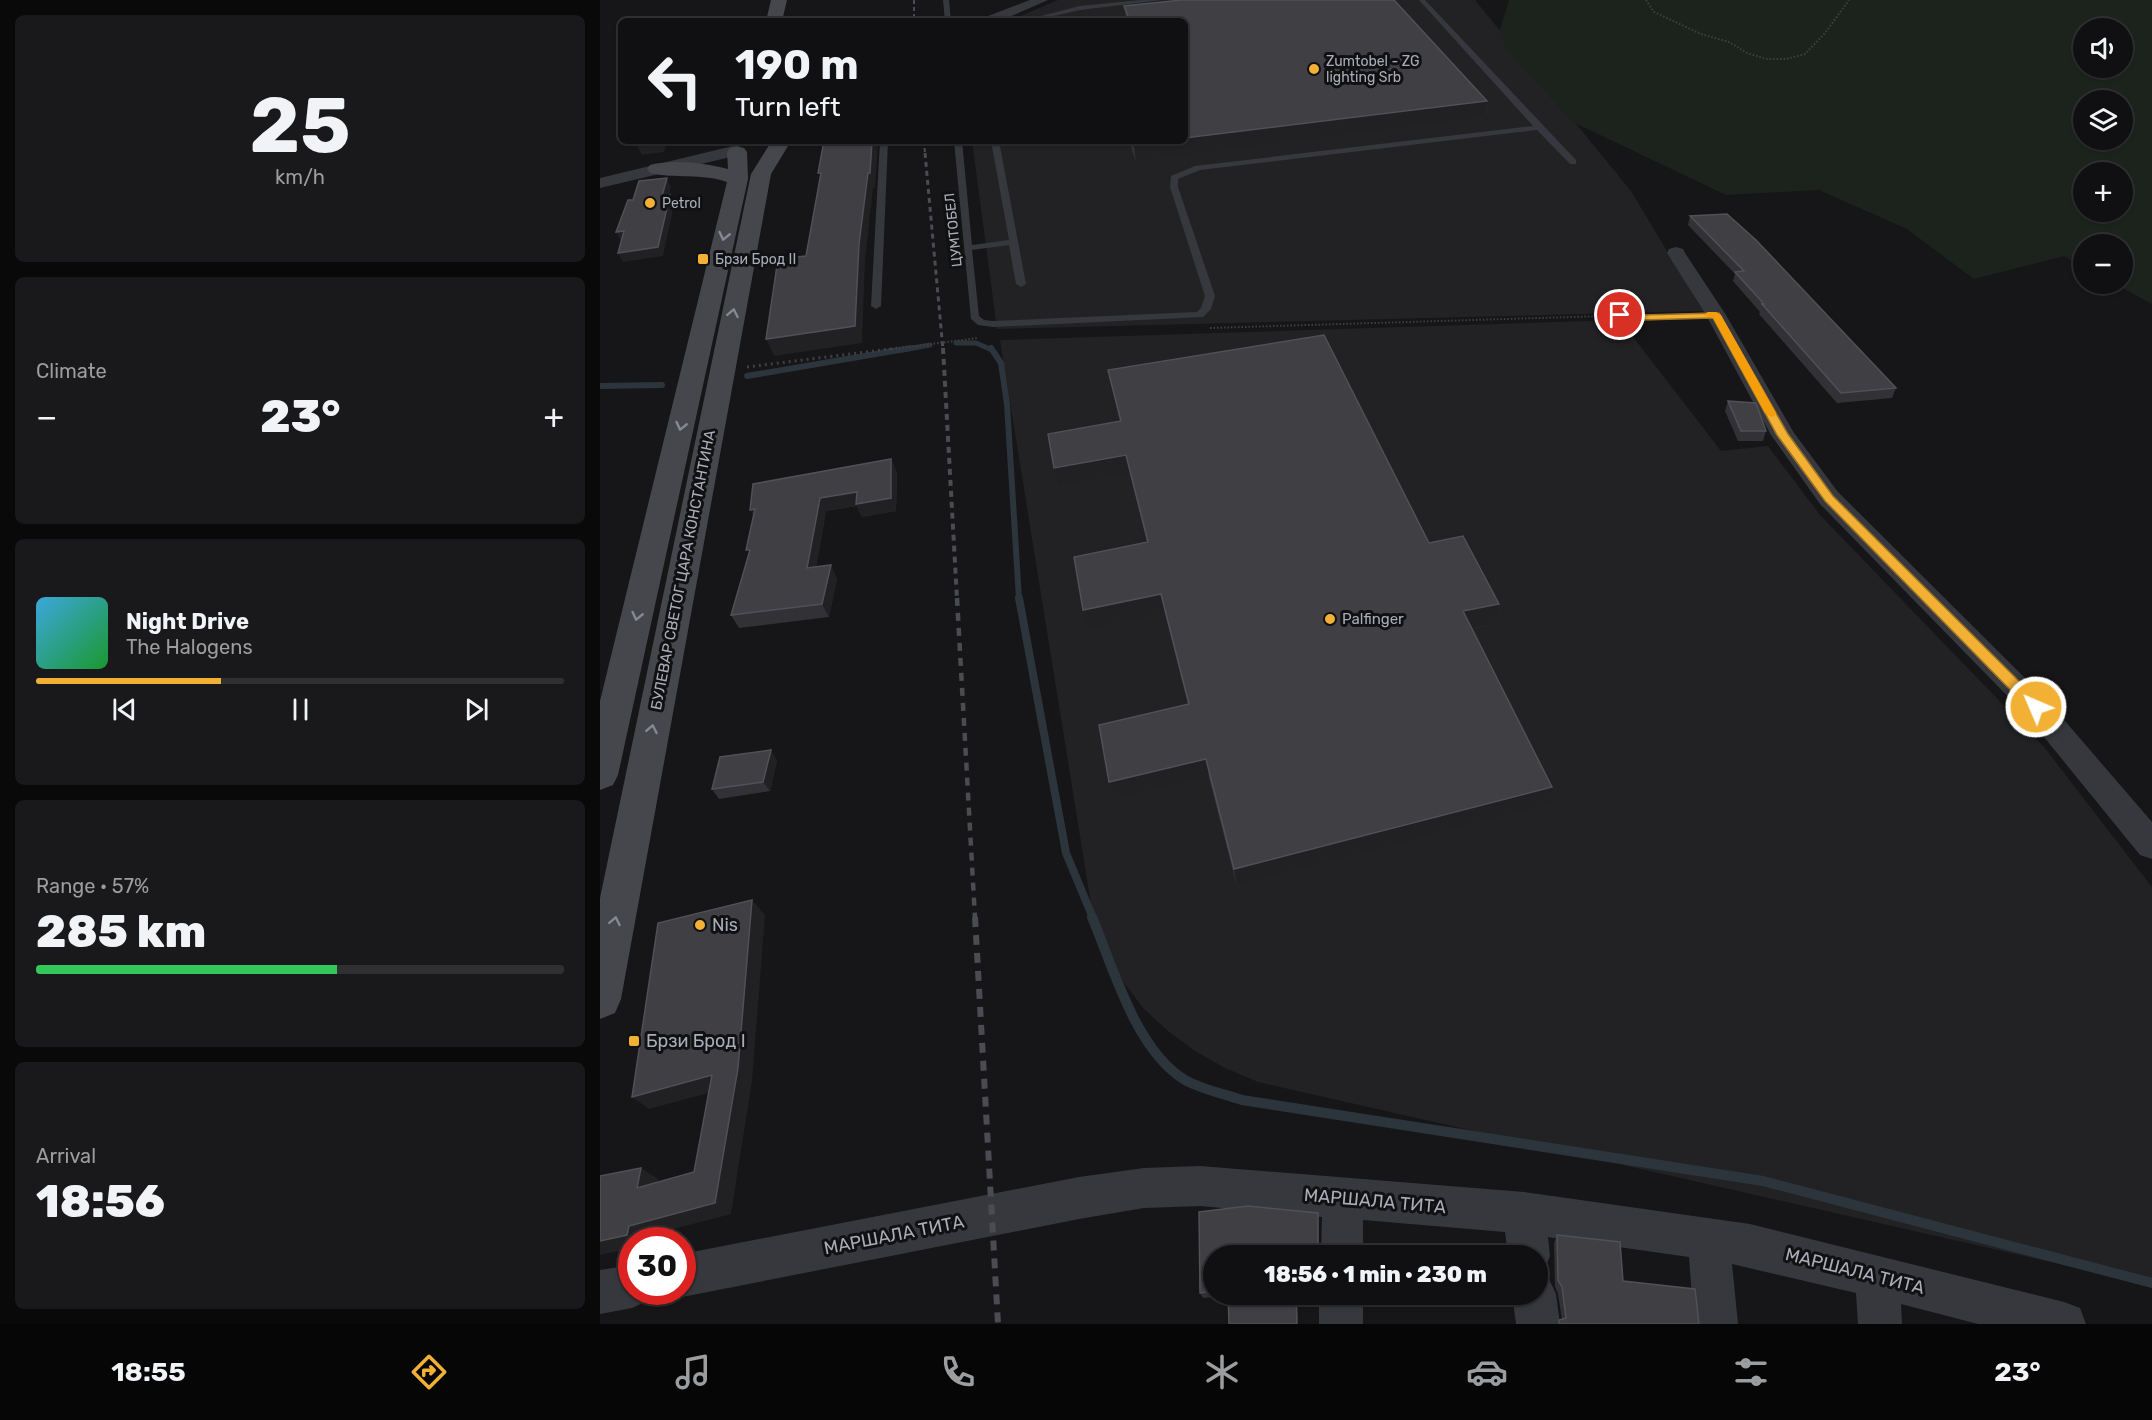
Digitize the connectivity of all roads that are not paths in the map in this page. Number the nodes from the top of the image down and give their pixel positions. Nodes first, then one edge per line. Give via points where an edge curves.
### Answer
1 (779, 0) edge
2 (794, 0) edge
3 (946, 0) edge
4 (1042, 0) edge
5 (1159, 0) edge
6 (1422, 0) edge
7 (775, 18) edge
8 (791, 18) edge
9 (948, 18) edge
10 (996, 18) edge
11 (1037, 18) edge
12 (1538, 128) junction
13 (783, 144) edge
14 (884, 144) edge
15 (958, 144) edge
16 (996, 144) edge
17 (730, 153) edge
18 (1573, 162) dead end
19 (657, 169) junction
20 (600, 183) edge
21 (1013, 242) junction
22 (969, 248) junction
23 (1676, 253) dead end
24 (1021, 284) dead end
25 (876, 306) dead end
26 (1620, 315) road end
27 (1716, 315) junction
28 (600, 775) edge
29 (2152, 845) edge
30 (600, 999) edge
31 (1342, 1198) junction
32 (1524, 1213) junction
33 (1708, 1239) junction
34 (1342, 1245) edge
35 (1528, 1245) edge
36 (696, 1273) edge
37 (1877, 1277) junction
38 (618, 1289) edge
39 (600, 1292) edge
40 (1341, 1305) edge
41 (1535, 1305) edge
42 (1341, 1324) edge
43 (1538, 1324) edge
44 (1716, 1324) edge
45 (1880, 1324) edge
46 (2064, 1324) edge

1 - 7 main road
2 - 8 main road
3 - 9 lane
4 - 10 street
5 - 11 lane via 1080,8
6 - 12 lane
12 - 18 lane
12 - 22 lane, ЦУМТОБЕЛ via 1180,173 1174,178 1174,187 1210,296 1200,315 981,323 974,317
13 - 17 main road via 762,151
30 -> 13 main road, БУЛЕВАР СВЕТОГ ЦАРА КОНСТАНТИНА via 761,174
14 - 25 lane
15 - 22 lane, ЦУМТОБЕЛ
16 - 21 lane
17 - 19 street
17 - 19 main road via 721,172
17 -> 28 main road, БУЛЕВАР СВЕТОГ ЦАРА КОНСТАНТИНА
19 - 20 street
21 - 22 lane
21 - 24 lane
23 - 27 street
26 - 27 lane
27 - 29 street via 1783,435 1829,498 2036,707
31 - 32 street, МАРШАЛА ТИТА
31 - 34 street
31 - 36 street, МАРШАЛА ТИТА via 1200,1186 1144,1188
32 - 33 street, МАРШАЛА ТИТА
32 - 35 street
33 - 37 street, МАРШАЛА ТИТА via 1750,1245
33 - 44 street
37 - 45 street
37 - 46 street, МАРШАЛА ТИТА
38 - 39 street
40 - 42 street
41 - 43 street

